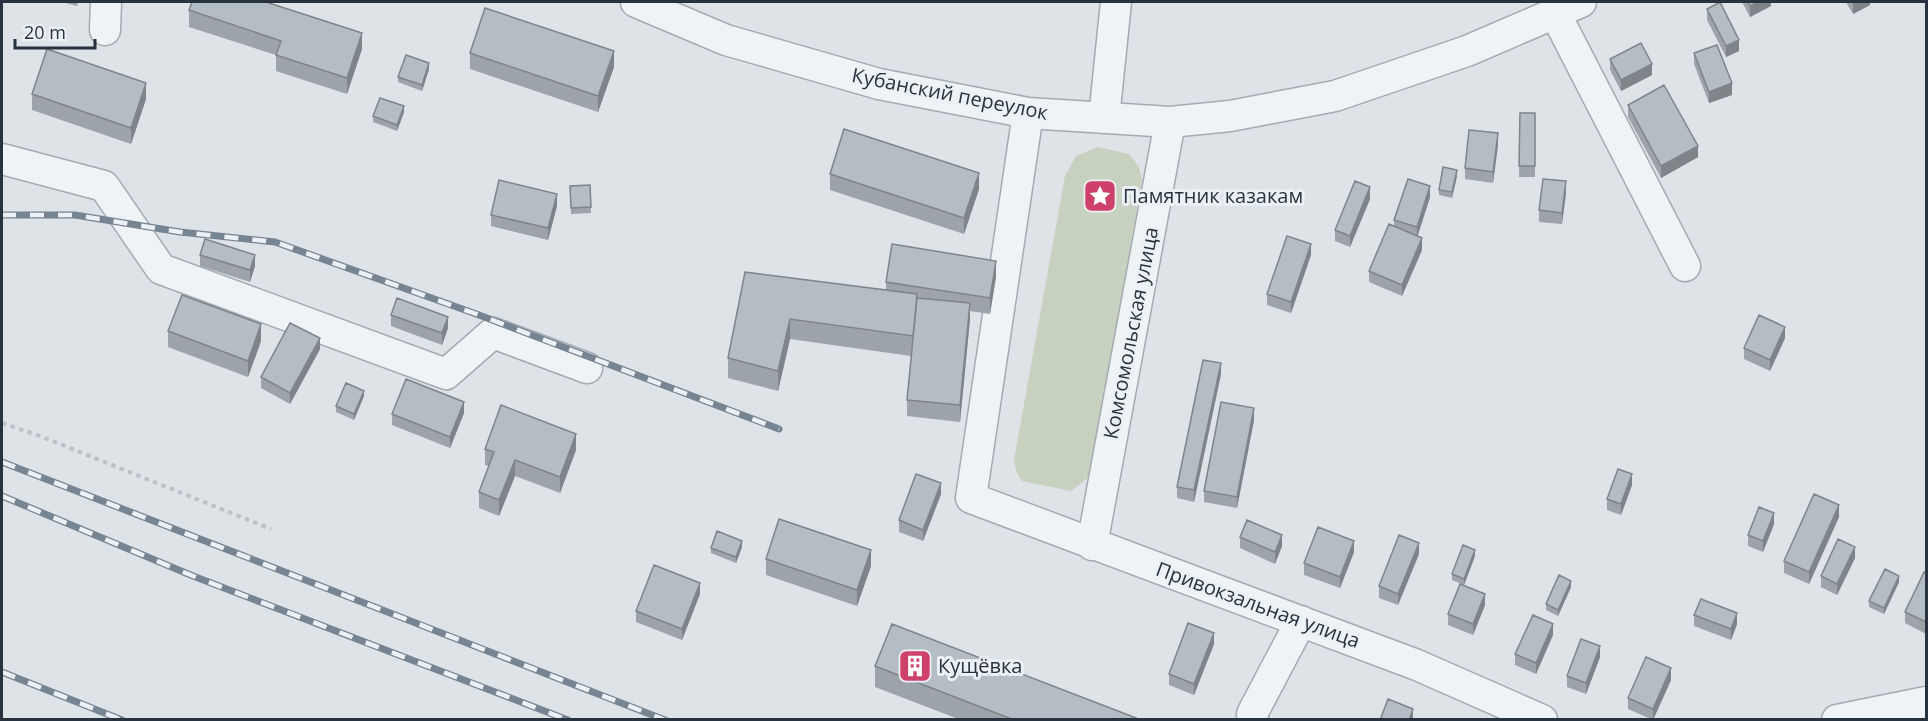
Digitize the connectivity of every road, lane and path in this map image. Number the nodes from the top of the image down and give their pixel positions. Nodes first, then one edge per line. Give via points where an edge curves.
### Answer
1 (636, 2) edge
2 (1116, 2) edge
3 (1568, 7) edge
4 (1028, 113) junction
5 (1104, 118) junction
6 (1170, 122) junction
7 (2, 159) edge
8 (1685, 266) dead end
9 (587, 368) dead end
10 (2, 423) edge
11 (271, 529) dead end
12 (1092, 544) junction
13 (1301, 621) junction
14 (1926, 702) edge
15 (1253, 720) edge
16 (1542, 720) edge
17 (1837, 720) edge

1 - 4 street, Кубанский переулок via 726,40 879,84
2 - 5 street
3 - 6 street, Кубанский переулок via 1467,51 1335,96 1230,116
3 - 8 street
4 - 5 street, Кубанский переулок
4 - 12 street, Привокзальная улица via 971,498
5 - 6 street, Кубанский переулок
6 - 12 street, Комсомольская улица
7 - 9 street via 104,186 161,269 446,374 493,333
10 - 11 path
12 - 13 street, Привокзальная улица
13 - 15 street via 1252,714
13 - 16 street, Привокзальная улица via 1417,665
14 - 17 street

